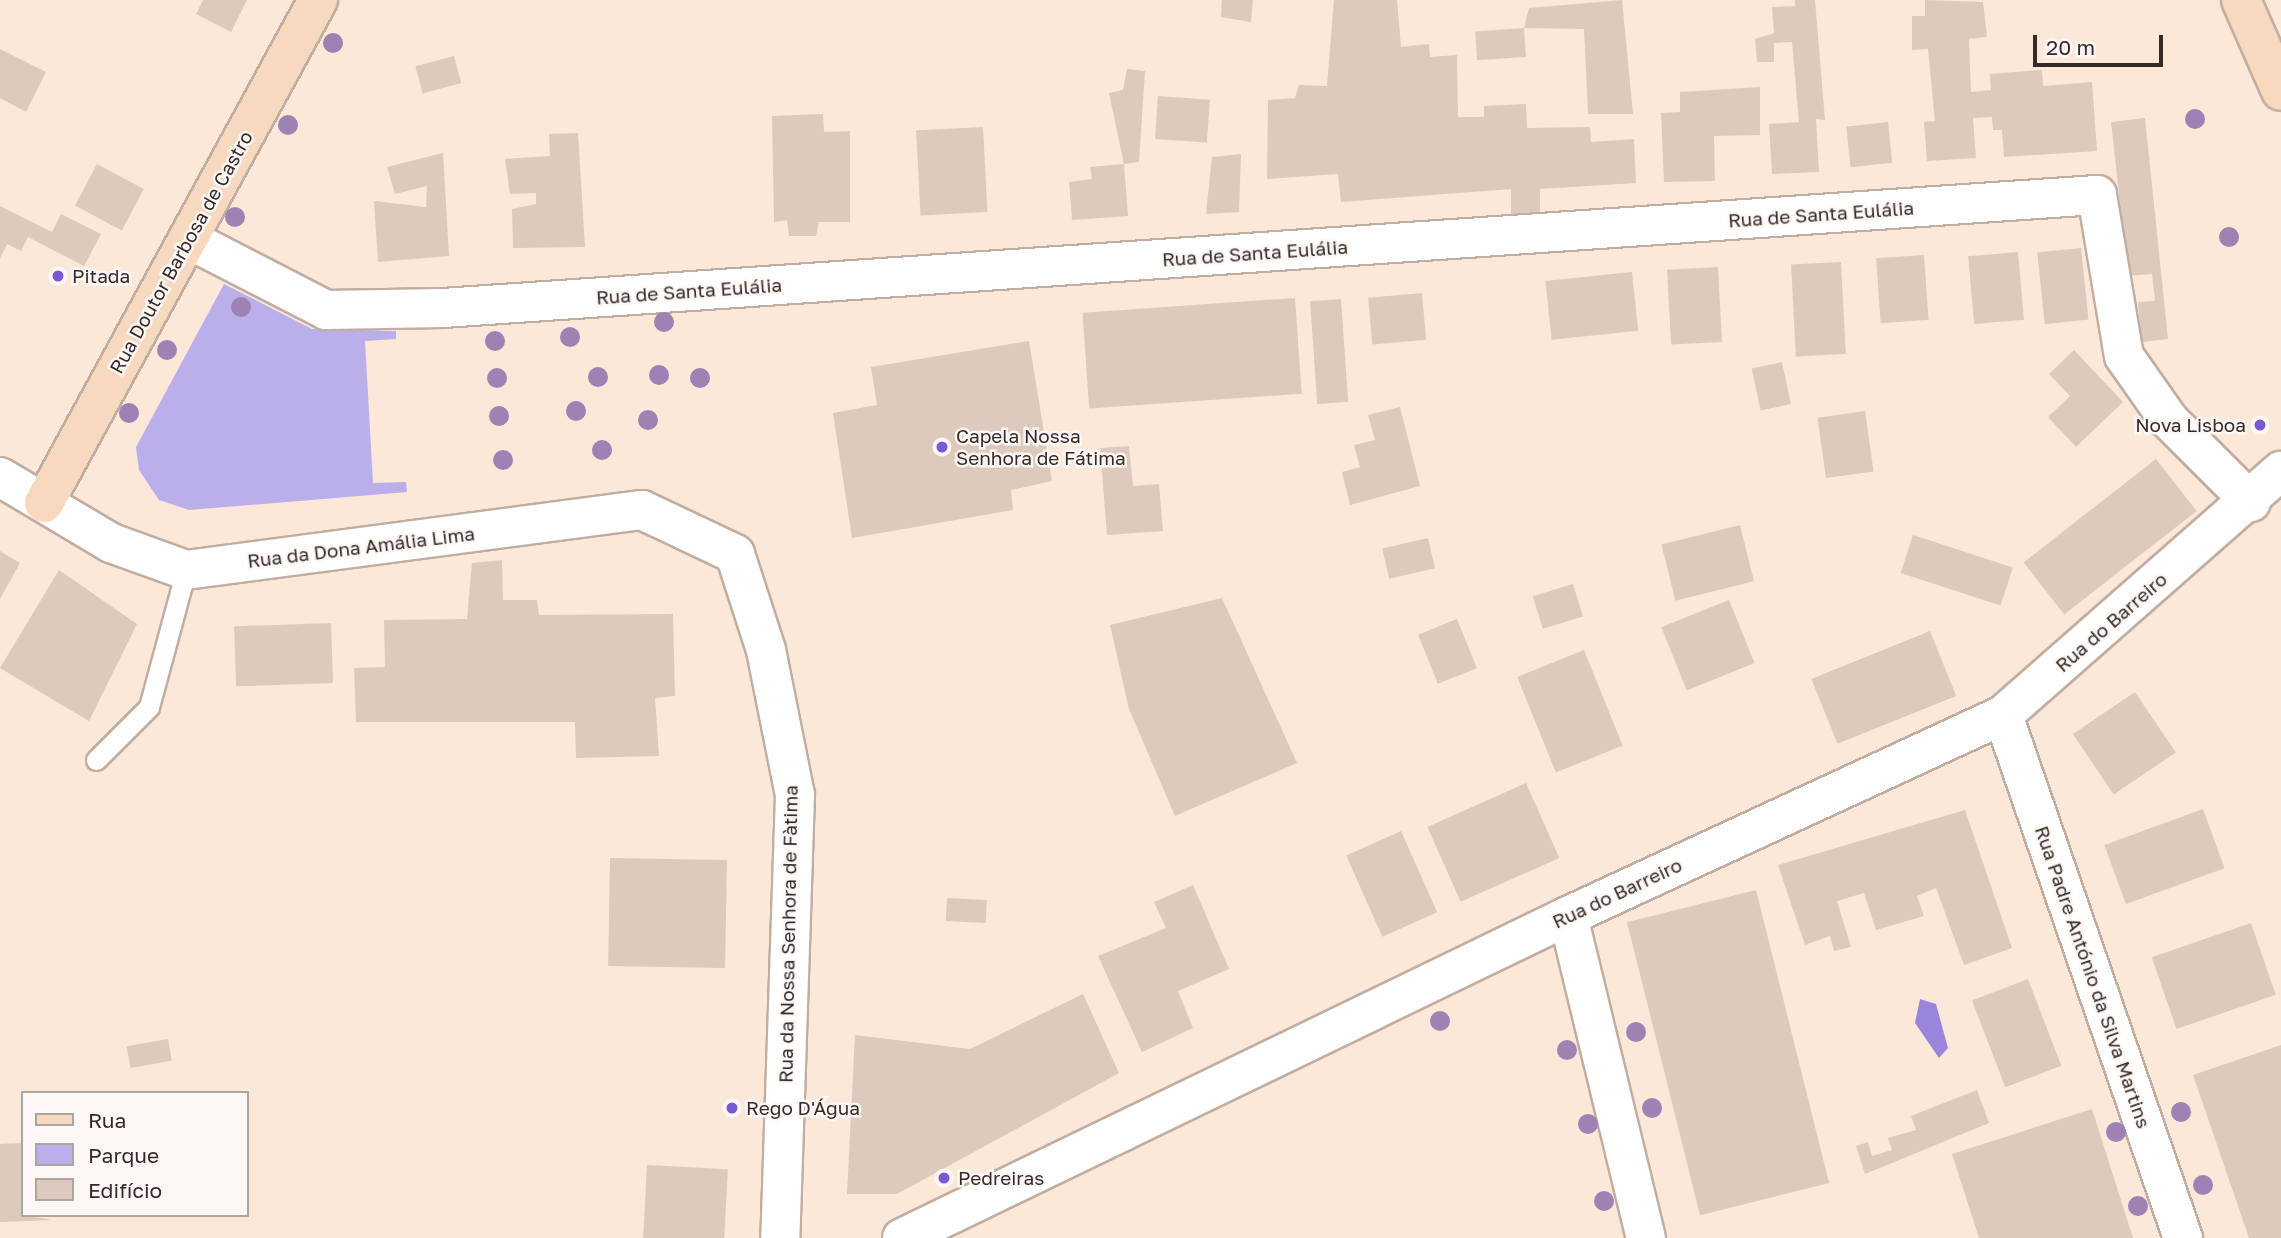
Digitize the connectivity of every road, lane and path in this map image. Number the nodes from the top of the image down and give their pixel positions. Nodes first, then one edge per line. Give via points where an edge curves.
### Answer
1 (318, 0) edge
2 (2241, 0) edge
3 (2281, 91) edge
4 (188, 239) junction
5 (2281, 471) edge
6 (0, 477) edge
7 (2251, 502) junction
8 (44, 503) junction
9 (735, 554) joint
10 (186, 570) junction
11 (2003, 715) junction
12 (96, 761) dead end
13 (1568, 916) junction
14 (945, 1228) edge
15 (780, 1238) edge
16 (902, 1238) edge
17 (1646, 1238) edge
18 (2183, 1238) edge

1 - 4 street, Rua Doutor Barbosa de Castro
2 - 3 street
4 - 7 street, Rua de Santa Eulália via 326,310 443,308 2097,195 2124,356 2169,420
4 - 8 street, Rua Doutor Barbosa de Castro
5 - 7 street, Rua do Barreiro
6 - 8 street, Rua da Dona Amália Lima
7 - 11 street, Rua do Barreiro
8 - 10 street, Rua da Dona Amália Lima via 111,543
9 - 10 street, Rua da Dona Amália Lima via 642,510
9 - 15 street, Rua da Nossa Senhora de Fàtima via 766,650 795,795
10 - 12 lane via 149,707
11 - 13 street, Rua do Barreiro
11 - 18 street, Rua Padre António da Silva Martins
13 - 14 street, Rua do Barreiro
13 - 17 street
14 - 16 street, Rua do Barreiro

